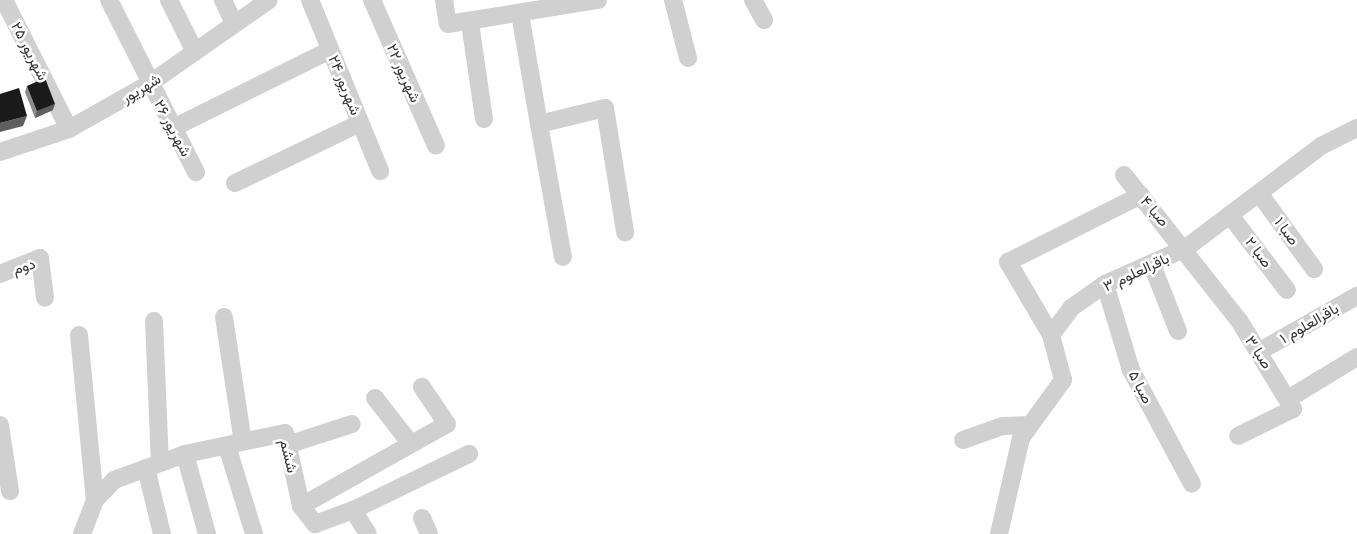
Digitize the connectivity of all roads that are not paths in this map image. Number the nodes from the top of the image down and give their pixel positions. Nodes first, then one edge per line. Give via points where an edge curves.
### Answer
1 (4, 0) edge
2 (109, 0) edge
3 (169, 0) edge
4 (222, 0) edge
5 (269, 0) edge
6 (310, 0) edge
7 (372, 0) edge
8 (444, 0) edge
9 (597, 0) edge
10 (672, 0) edge
11 (753, 0) edge
12 (528, 9) edge
13 (764, 20) dead end
14 (470, 23) junction
15 (234, 24) junction
16 (330, 50) junction
17 (195, 52) junction
18 (688, 58) dead end
19 (149, 84) junction
20 (484, 120) dead end
21 (360, 124) junction
22 (539, 124) junction
23 (175, 127) junction
24 (1357, 128) edge
25 (69, 129) junction
26 (436, 146) dead end
27 (0, 152) edge
28 (380, 170) dead end
29 (196, 172) dead end
30 (1124, 175) dead end
31 (235, 184) dead end
32 (1259, 193) junction
33 (1141, 195) junction
34 (1230, 215) junction
35 (625, 232) dead end
36 (1186, 248) junction
37 (564, 257) dead end
38 (1152, 265) junction
39 (1314, 269) dead end
40 (0, 274) edge
41 (1105, 284) junction
42 (1287, 290) dead end
43 (1357, 296) edge
44 (45, 298) dead end
45 (224, 317) dead end
46 (154, 321) dead end
47 (1178, 332) dead end
48 (79, 335) dead end
49 (1051, 335) junction
50 (1260, 351) junction
51 (1357, 357) edge
52 (422, 387) dead end
53 (375, 398) dead end
54 (1288, 399) junction
55 (352, 424) dead end
56 (0, 425) edge
57 (1026, 425) junction
58 (1238, 436) dead end
59 (963, 440) dead end
60 (235, 444) junction
61 (411, 444) junction
62 (287, 445) junction
63 (185, 454) junction
64 (469, 454) dead end
65 (153, 465) junction
66 (1192, 484) dead end
67 (10, 491) dead end
68 (95, 500) junction
69 (300, 506) junction
70 (352, 510) junction
71 (422, 518) dead end
72 (85, 531) edge
73 (162, 534) edge
74 (207, 534) edge
75 (254, 534) edge
76 (368, 534) edge
77 (429, 534) edge
78 (998, 534) edge

1 - 25 street, شهریور ۲۵
2 - 19 street, شهریور ۲۶
3 - 17 street
4 - 15 street
5 - 15 street, شهریور
6 - 16 street, شهریور ۲۴
7 - 26 street, شهریور ۲۲
8 - 14 street via 448,24
9 - 12 street
10 - 18 street
11 - 13 street
12 - 14 street
12 - 22 street
14 - 20 street
15 - 17 street, شهریور
16 - 21 street, شهریور ۲۴
16 - 23 street
17 - 19 street, شهریور
19 - 23 street, شهریور ۲۶
19 - 25 street, شهریور
21 - 28 street, شهریور ۲۴
21 - 31 street
22 - 35 street via 604,108
22 - 37 street
23 - 29 street, شهریور ۲۶
24 - 32 street, باقرالعلوم ۳ via 1321,146
25 - 27 street, شهریور
30 - 33 street, صبا ۴
32 - 34 street, باقرالعلوم ۳
32 - 39 street, صبا ۱
33 - 36 street, صبا ۴
33 - 49 street via 1008,262
34 - 36 street, باقرالعلوم ۳
34 - 42 street, صبا ۲
36 - 38 street, باقرالعلوم ۳
36 - 50 street, صبا ۳
38 - 41 street, باقرالعلوم ۳
38 - 47 street
40 - 44 street, دوم via 40,258
41 - 49 street, باقرالعلوم ۳ via 1071,308
41 - 66 street, صبا ۵ via 1131,370
43 - 50 street, باقرالعلوم ۱
45 - 60 street
46 - 65 street
48 - 68 street
49 - 57 street via 1063,380
50 - 54 street, صبا ۳
51 - 54 street
52 - 61 street via 447,424
53 - 61 street
54 - 58 street via 1294,409
55 - 62 street
56 - 67 street
57 - 59 street via 1004,426
57 - 78 street
60 - 62 street, ششم via 284,433
60 - 63 street, ششم
60 - 75 street
61 - 69 street
62 - 69 street, ششم
63 - 65 street, ششم
63 - 74 street
64 - 70 street
65 - 68 street, ششم via 114,480
65 - 73 street
68 - 72 street, ششم
69 - 70 street via 315,524
70 - 76 street
71 - 77 street

